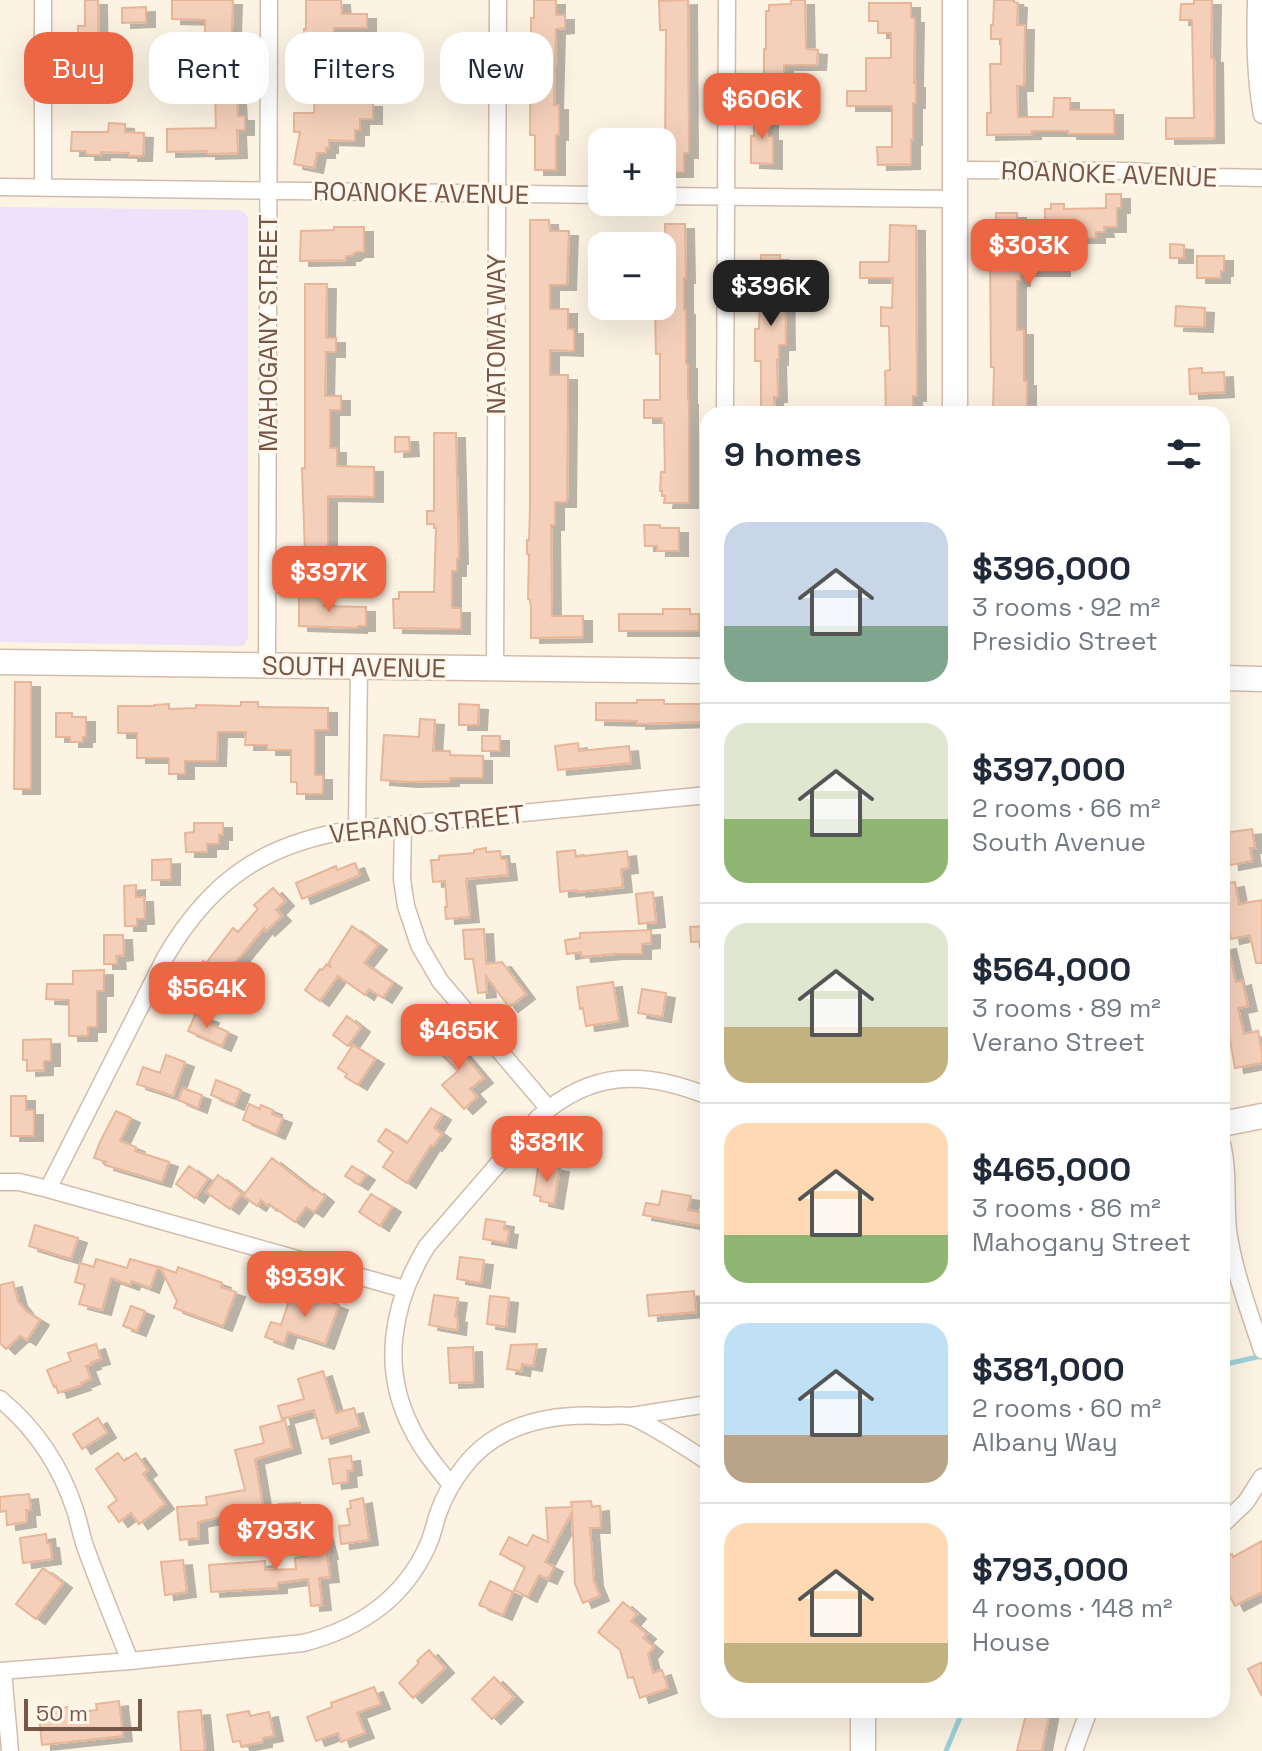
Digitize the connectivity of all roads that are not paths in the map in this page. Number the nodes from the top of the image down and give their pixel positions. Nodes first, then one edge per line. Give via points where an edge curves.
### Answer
1 (43, 0) edge
2 (269, 0) edge
3 (498, 0) edge
4 (727, 0) edge
5 (955, 0) edge
6 (1256, 0) edge
7 (1262, 115) edge
8 (956, 170) junction
9 (1262, 178) edge
10 (0, 187) edge
11 (43, 188) junction
12 (268, 191) junction
13 (497, 194) junction
14 (588, 195) edge
15 (676, 196) edge
16 (726, 197) junction
17 (955, 199) junction
18 (725, 406) edge
19 (955, 406) edge
20 (0, 662) edge
21 (267, 666) junction
22 (359, 667) junction
23 (495, 668) junction
24 (700, 671) edge
25 (1230, 678) edge
26 (1262, 679) edge
27 (700, 796) edge
28 (403, 824) junction
29 (357, 829) junction
30 (700, 1093) edge
31 (549, 1109) junction
32 (1262, 1116) edge
33 (1230, 1122) edge
34 (0, 1182) edge
35 (48, 1189) junction
36 (1230, 1240) edge
37 (404, 1289) junction
38 (1262, 1350) edge
39 (0, 1399) edge
40 (700, 1405) edge
41 (631, 1416) junction
42 (700, 1457) edge
43 (1262, 1477) edge
44 (451, 1485) junction
45 (1230, 1517) edge
46 (130, 1661) junction
47 (1, 1671) edge
48 (861, 1718) edge
49 (1086, 1718) edge
50 (10, 1751) edge
51 (863, 1751) edge
52 (1074, 1751) edge

1 - 11 street
2 - 12 street, MAHOGANY STREET
3 - 13 street, NATOMA WAY
4 - 16 street
5 - 8 street
6 - 7 street
8 - 9 street, ROANOKE AVENUE
8 - 17 street
10 - 11 street, ROANOKE AVENUE
11 - 12 street, ROANOKE AVENUE
12 - 13 street, ROANOKE AVENUE
12 - 21 street, MAHOGANY STREET
13 - 14 street, ROANOKE AVENUE
13 - 23 street, NATOMA WAY
15 - 16 street
16 - 17 street
16 - 18 street
17 - 19 street
20 - 21 street, SOUTH AVENUE
21 - 22 street, SOUTH AVENUE
22 - 23 street, SOUTH AVENUE
22 - 29 street
23 - 24 street, SOUTH AVENUE
25 - 26 street
27 - 28 street, VERANO STREET
28 - 29 street, VERANO STREET
28 - 31 street via 402,879 419,945 440,981
29 - 35 street, VERANO STREET via 305,839 260,859 194,913 166,956
30 - 31 street via 664,1081 628,1078 580,1090
31 - 37 street via 435,1236
32 - 33 street
34 - 35 street
35 - 37 street
36 - 38 street
37 - 44 street via 395,1332 396,1381 411,1428
39 - 46 street via 41,1442 66,1485
40 - 41 street
41 - 42 street
41 - 44 street via 561,1416 524,1424 483,1448
43 - 45 street
44 - 46 street via 410,1575 387,1602 348,1628 303,1643
46 - 47 street
47 - 50 street
48 - 51 street
49 - 52 street

